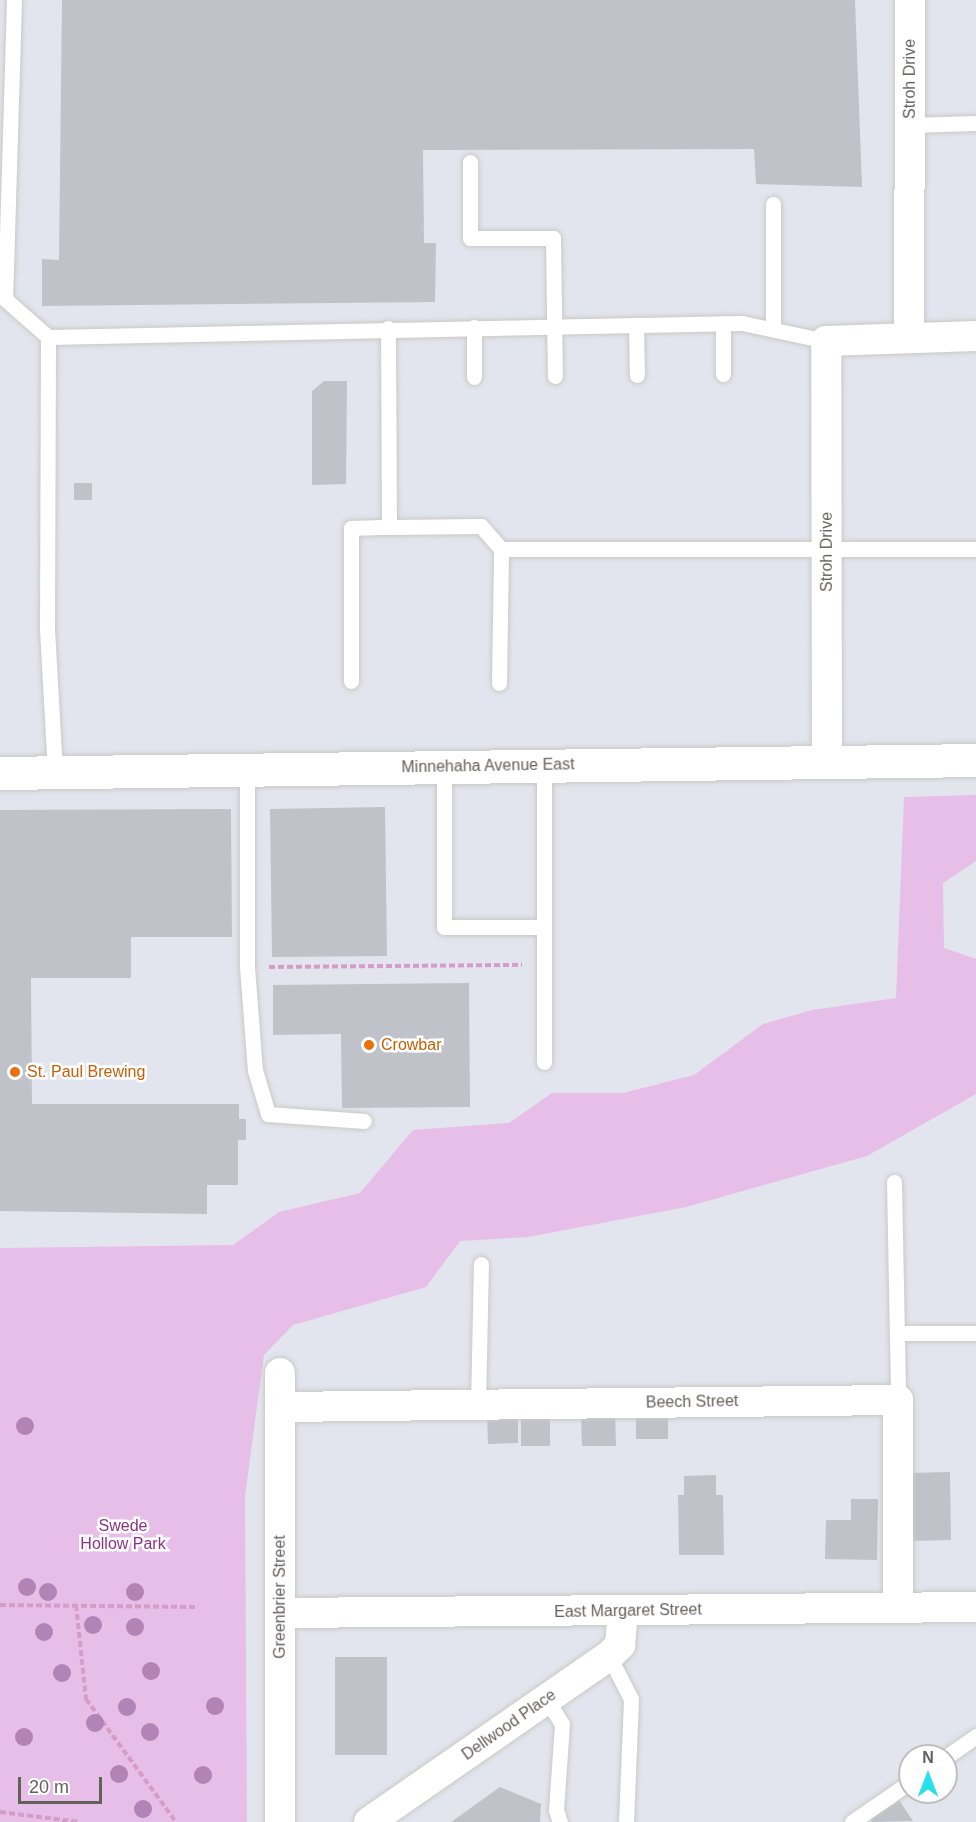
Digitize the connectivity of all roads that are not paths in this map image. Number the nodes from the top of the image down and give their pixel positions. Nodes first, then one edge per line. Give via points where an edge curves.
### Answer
1 (14, 0) edge
2 (910, 0) edge
3 (976, 123) edge
4 (910, 125) junction
5 (470, 162) dead end
6 (773, 204) dead end
7 (723, 323) junction
8 (636, 325) junction
9 (555, 326) junction
10 (474, 327) junction
11 (388, 328) junction
12 (773, 329) junction
13 (976, 336) edge
14 (48, 337) junction
15 (909, 338) junction
16 (826, 340) junction
17 (723, 374) dead end
18 (637, 375) dead end
19 (555, 376) dead end
20 (474, 377) dead end
21 (389, 527) junction
22 (501, 549) junction
23 (976, 549) edge
24 (827, 550) junction
25 (351, 681) dead end
26 (500, 683) dead end
27 (976, 760) edge
28 (827, 763) junction
29 (544, 765) junction
30 (444, 766) junction
31 (247, 768) junction
32 (0, 772) edge
33 (55, 772) junction
34 (544, 927) junction
35 (544, 1062) dead end
36 (364, 1121) dead end
37 (894, 1182) dead end
38 (481, 1264) dead end
39 (897, 1333) junction
40 (976, 1333) edge
41 (280, 1373) dead end
42 (898, 1400) junction
43 (478, 1405) junction
44 (280, 1407) junction
45 (898, 1606) junction
46 (976, 1607) edge
47 (623, 1612) junction
48 (280, 1613) junction
49 (609, 1656) junction
50 (547, 1700) junction
51 (976, 1736) edge
52 (958, 1749) edge
53 (898, 1790) edge
54 (280, 1822) edge
55 (369, 1822) edge
56 (560, 1822) edge
57 (626, 1822) edge
58 (852, 1822) edge

1 - 14 lane via 5,299
2 - 4 street, Stroh Drive
3 - 4 lane
4 - 15 street, Stroh Drive
5 - 9 lane via 470,238 553,238
6 - 12 lane
7 - 8 lane
7 - 12 lane
7 - 17 lane
8 - 9 lane
8 - 18 lane
9 - 10 lane
9 - 19 lane
10 - 11 lane
10 - 20 lane
11 - 14 lane
11 - 21 lane
12 - 16 lane
13 - 15 street
14 - 33 lane via 46,630
15 - 16 street
16 - 24 street, Stroh Drive
21 - 22 lane via 481,526
21 - 25 lane via 351,528
22 - 24 lane
22 - 26 lane
23 - 24 lane
24 - 28 street, Stroh Drive
27 - 28 street, Minnehaha Avenue East
28 - 29 street, Minnehaha Avenue East
29 - 30 street, Minnehaha Avenue East
29 - 34 lane
30 - 31 street, Minnehaha Avenue East
30 - 34 lane via 444,927
31 - 33 street, Minnehaha Avenue East
31 - 36 lane via 247,967 255,1070 268,1114
32 - 33 street, Minnehaha Avenue East
34 - 35 lane
37 - 39 lane
38 - 43 lane
39 - 40 lane
39 - 42 lane
41 - 44 street, Greenbrier Street
42 - 43 street, Beech Street
42 - 45 street
43 - 44 street, Beech Street
44 - 48 street, Greenbrier Street
45 - 46 street, East Margaret Street
45 - 47 street, East Margaret Street
47 - 48 street, East Margaret Street
47 - 49 street, Dellwood Place via 620,1645
48 - 54 street, Greenbrier Street
49 - 50 street, Dellwood Place
49 - 57 lane via 631,1699
50 - 55 street, Dellwood Place
50 - 56 lane via 562,1724 556,1810
51 - 52 lane
53 - 58 lane

